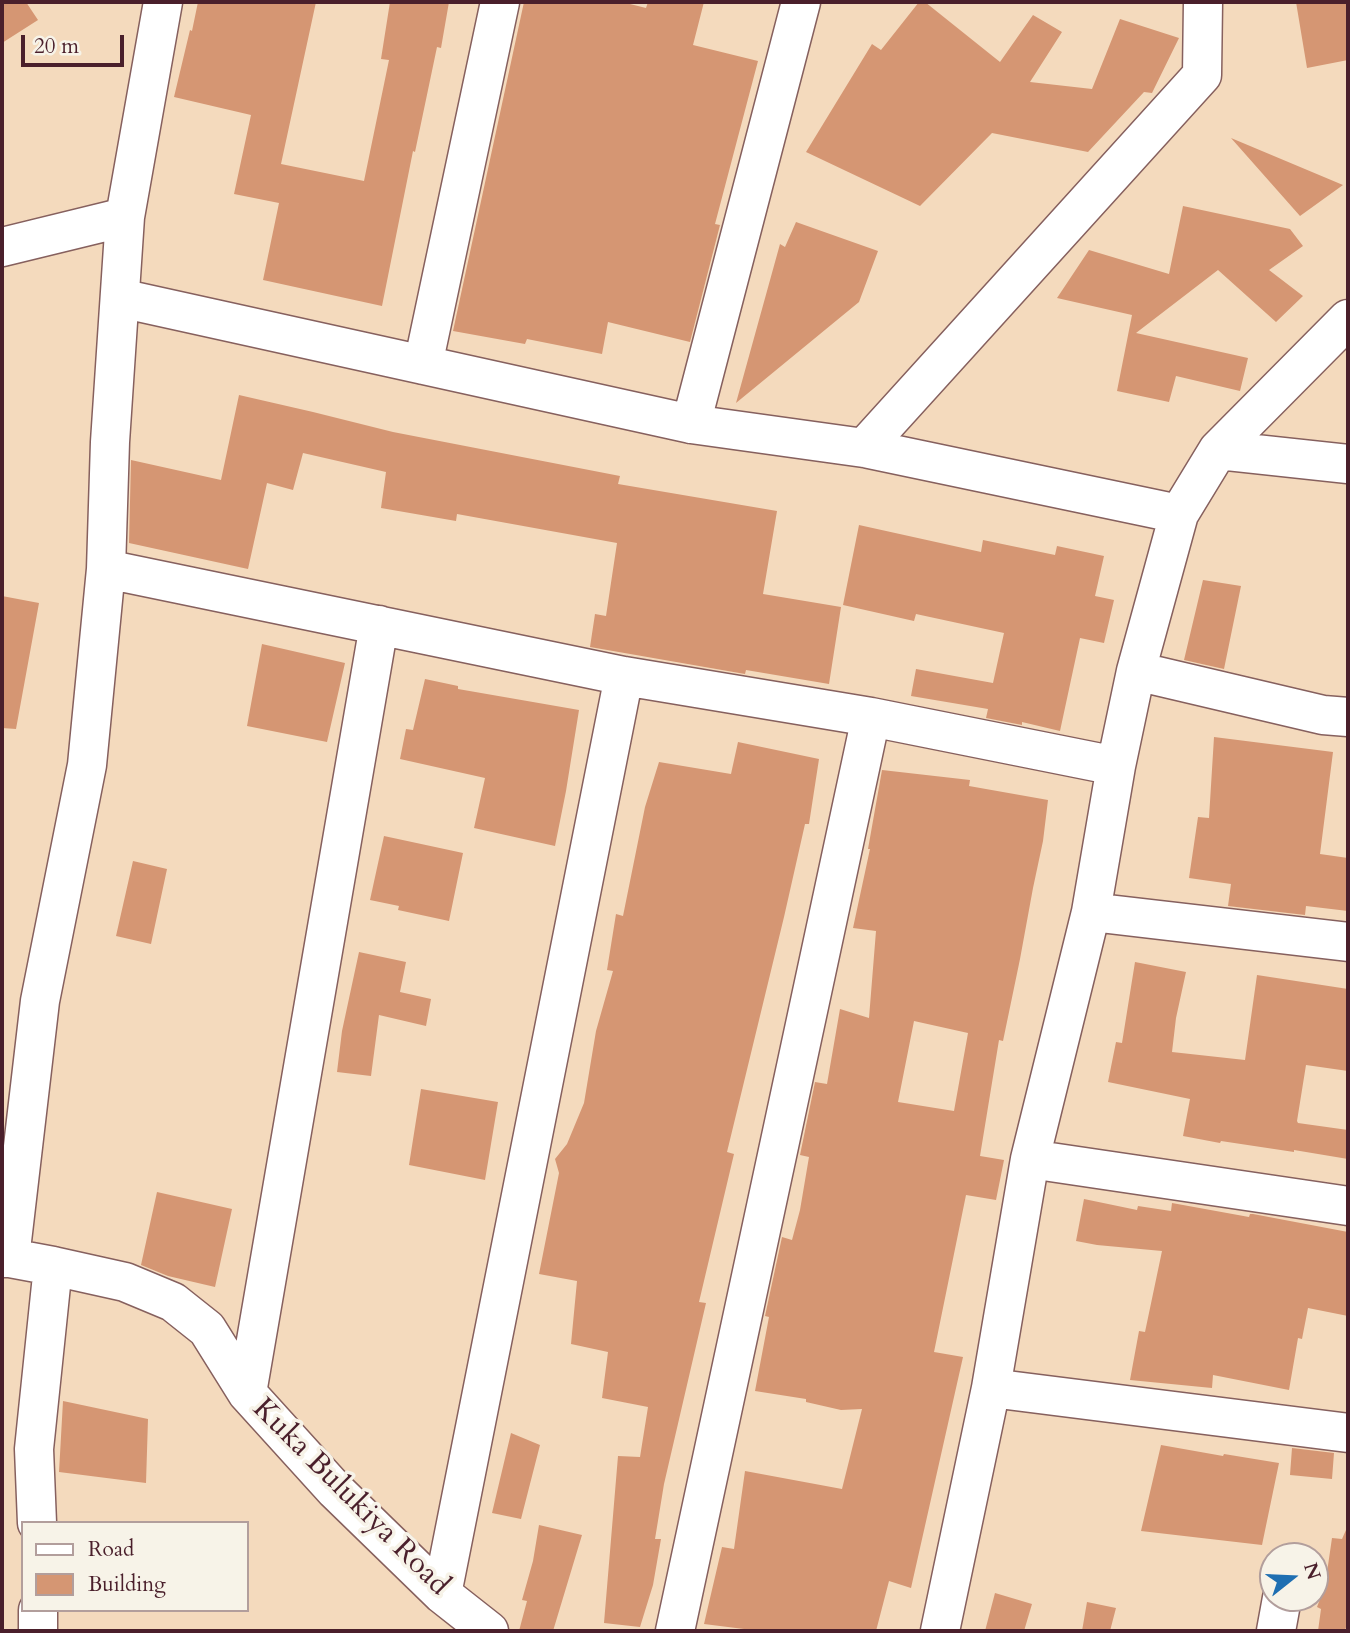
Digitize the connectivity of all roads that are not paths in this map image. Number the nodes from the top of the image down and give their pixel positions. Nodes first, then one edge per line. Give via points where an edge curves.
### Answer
1 (163, 2) edge
2 (500, 2) edge
3 (801, 2) edge
4 (1203, 2) edge
5 (125, 217) junction
6 (2, 247) edge
7 (120, 298) junction
8 (1348, 319) edge
9 (423, 365) junction
10 (691, 424) junction
11 (864, 448) junction
12 (1218, 450) junction
13 (1348, 464) edge
14 (1179, 514) junction
15 (106, 569) junction
16 (379, 625) junction
17 (1136, 671) junction
18 (624, 676) junction
19 (871, 717) junction
20 (1348, 717) edge
21 (1116, 766) junction
22 (1091, 912) junction
23 (1348, 942) edge
24 (1030, 1159) junction
25 (1348, 1206) edge
26 (6, 1258) edge
27 (53, 1266) junction
28 (991, 1388) junction
29 (247, 1393) junction
30 (1348, 1433) edge
31 (18, 1452) edge
32 (36, 1521) edge
33 (442, 1594) junction
34 (38, 1612) edge
35 (1279, 1612) edge
36 (38, 1631) edge
37 (489, 1631) edge
38 (675, 1631) edge
39 (940, 1631) edge
40 (1276, 1631) edge

1 - 5 street
2 - 9 street
3 - 10 street
4 - 11 street via 1202,75
5 - 6 street
5 - 7 street
7 - 9 street
7 - 15 street
8 - 12 street
9 - 10 street
10 - 11 street
11 - 14 street
12 - 13 street
12 - 14 street
14 - 17 street
15 - 16 street
15 - 26 street via 87,765 40,1001
16 - 18 street
16 - 29 street
17 - 20 street via 1322,715
17 - 21 street
18 - 19 street
18 - 33 street
19 - 21 street
19 - 38 street
21 - 22 street
22 - 23 street
22 - 24 street
24 - 25 street
24 - 28 street
26 - 27 street, Kuka Bulukiya Road
27 - 29 street, Kuka Bulukiya Road via 125,1282 173,1302 207,1329
27 - 31 street
28 - 30 street
28 - 39 street
29 - 33 street, Kuka Bulukiya Road via 335,1490
31 - 32 street
33 - 37 street, Kuka Bulukiya Road
34 - 36 street
35 - 40 street

